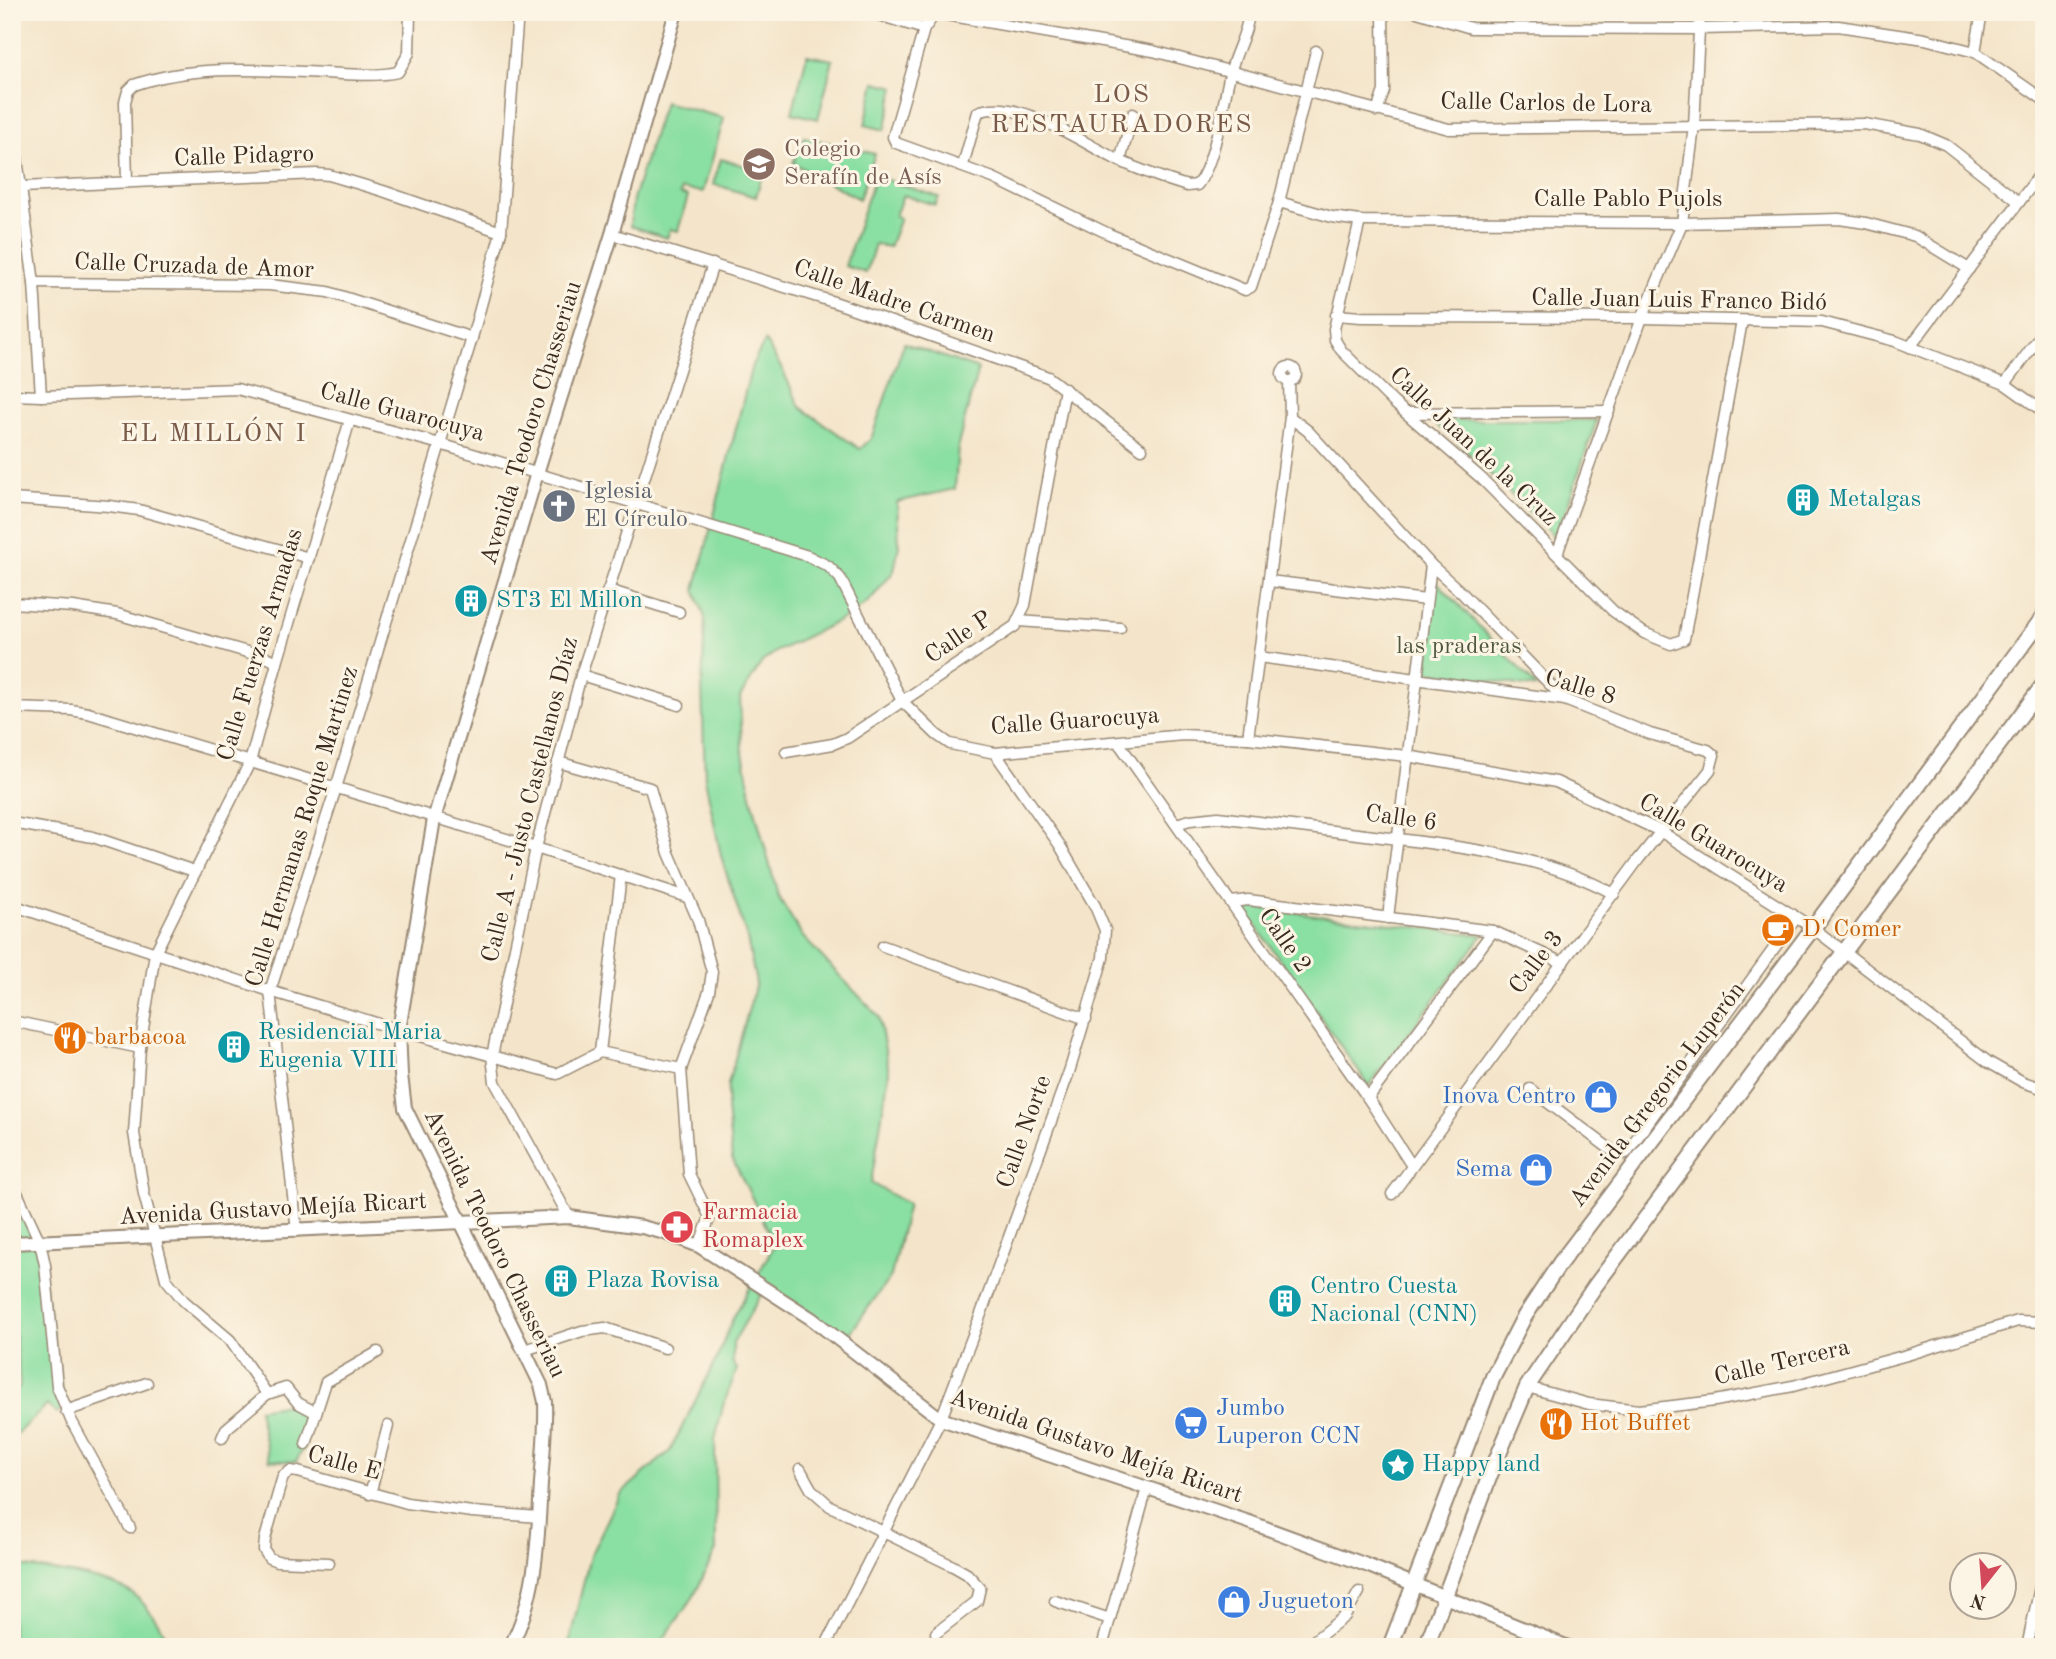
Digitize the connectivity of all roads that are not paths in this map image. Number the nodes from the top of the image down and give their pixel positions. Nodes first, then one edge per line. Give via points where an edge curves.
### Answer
1 (410, 12) edge
2 (518, 12) edge
3 (676, 12) edge
4 (869, 12) edge
5 (1249, 12) edge
6 (1384, 12) edge
7 (1417, 12) edge
8 (1700, 12) edge
9 (1982, 12) edge
10 (935, 13) edge
11 (924, 29) junction
12 (1700, 29) junction
13 (1316, 51) dead end
14 (1975, 52) junction
15 (1231, 70) junction
16 (1305, 90) junction
17 (2044, 100) edge
18 (1377, 111) junction
19 (1133, 114) dead end
20 (12, 122) edge
21 (1694, 126) junction
22 (1120, 161) junction
23 (963, 166) junction
24 (2044, 169) edge
25 (127, 182) junction
26 (22, 187) junction
27 (1279, 202) junction
28 (2019, 202) junction
29 (1360, 222) junction
30 (1682, 223) junction
31 (501, 232) junction
32 (612, 234) junction
33 (713, 264) junction
34 (1969, 269) junction
35 (34, 283) junction
36 (1336, 315) junction
37 (1642, 318) junction
38 (1742, 321) junction
39 (2044, 331) edge
40 (472, 338) junction
41 (1910, 347) junction
42 (1289, 382) dead end
43 (2005, 384) junction
44 (1065, 389) junction
45 (12, 395) edge
46 (41, 396) junction
47 (1609, 411) junction
48 (1406, 412) junction
49 (2044, 412) edge
50 (1290, 417) junction
51 (351, 420) junction
52 (440, 444) junction
53 (1142, 449) dead end
54 (537, 473) junction
55 (12, 499) edge
56 (636, 504) junction
57 (1557, 554) junction
58 (309, 558) junction
59 (1431, 565) junction
60 (1269, 581) junction
61 (608, 590) junction
62 (1426, 600) junction
63 (12, 603) edge
64 (679, 612) dead end
65 (2044, 616) edge
66 (1018, 621) junction
67 (1120, 628) dead end
68 (1259, 657) junction
69 (277, 663) junction
70 (581, 675) junction
71 (1416, 680) junction
72 (2044, 684) edge
73 (1565, 700) junction
74 (902, 701) junction
75 (679, 705) dead end
76 (12, 708) edge
77 (1248, 738) junction
78 (1118, 742) junction
79 (786, 752) dead end
80 (995, 753) junction
81 (1407, 757) junction
82 (1715, 758) joint
83 (250, 762) junction
84 (558, 762) junction
85 (336, 788) junction
86 (434, 819) junction
87 (12, 823) edge
88 (1176, 824) junction
89 (1660, 831) junction
90 (1398, 839) junction
91 (536, 848) junction
92 (197, 870) junction
93 (621, 874) junction
94 (1614, 894) junction
95 (687, 897) junction
96 (1231, 902) junction
97 (12, 905) edge
98 (1388, 918) junction
99 (1796, 918) junction
100 (1813, 928) junction
101 (1493, 931) junction
102 (883, 946) dead end
103 (1845, 952) junction
104 (155, 953) junction
105 (1563, 963) junction
106 (270, 991) junction
107 (1086, 1019) junction
108 (12, 1021) edge
109 (399, 1030) junction
110 (140, 1048) junction
111 (600, 1052) junction
112 (492, 1056) junction
113 (681, 1069) junction
114 (1530, 1088) dead end
115 (2044, 1089) edge
116 (1368, 1098) junction
117 (1412, 1166) junction
118 (12, 1182) edge
119 (1392, 1194) dead end
120 (569, 1217) junction
121 (460, 1222) junction
122 (297, 1231) junction
123 (154, 1236) junction
124 (39, 1242) junction
125 (12, 1244) edge
126 (699, 1247) junction
127 (2044, 1322) edge
128 (665, 1348) dead end
129 (525, 1350) junction
130 (378, 1352) dead end
131 (51, 1366) dead end
132 (147, 1383) dead end
133 (1527, 1387) junction
134 (267, 1394) junction
135 (66, 1411) junction
136 (315, 1412) junction
137 (941, 1419) junction
138 (388, 1426) dead end
139 (222, 1438) dead end
140 (306, 1444) dead end
141 (800, 1469) dead end
142 (1147, 1488) junction
143 (370, 1494) junction
144 (539, 1517) junction
145 (131, 1528) dead end
146 (883, 1533) junction
147 (329, 1563) dead end
148 (2044, 1569) edge
149 (1415, 1584) junction
150 (1359, 1592) dead end
151 (1445, 1596) junction
152 (1055, 1601) dead end
153 (1110, 1619) junction
154 (936, 1633) dead end
155 (829, 1646) edge
156 (510, 1647) edge
157 (1102, 1647) edge
158 (1306, 1647) edge
159 (1390, 1647) edge
160 (1426, 1647) edge
161 (1568, 1647) edge
162 (2027, 1647) edge

1 - 25 street via 409,52 398,72 230,69 134,85 125,102
2 - 31 street, Calle Hermanas Roque Martinez
3 - 32 street, Avenida Teodoro Chasseriau
4 - 11 street
5 - 15 street
6 - 18 street via 1384,91
7 - 12 street via 1471,28
8 - 12 street
9 - 14 street
10 - 11 street
10 - 15 street, Calle Carlos de Lora via 1153,51
11 - 23 street via 894,141
12 - 14 street via 1838,26
12 - 21 street
13 - 16 street
14 - 17 street
15 - 16 street, Calle Carlos de Lora
15 - 22 street via 1211,154 1197,185 1187,186
16 - 18 street, Calle Carlos de Lora
16 - 27 street
18 - 21 street, Calle Carlos de Lora via 1449,129
19 - 22 street
20 - 26 street
21 - 28 street, Calle Carlos de Lora via 1864,124 1920,134 1946,145
21 - 30 street
22 - 23 street via 1028,113 985,109 978,112
23 - 27 street via 1161,257 1245,290 1251,287
24 - 28 street
25 - 26 street, Calle Pidagro
25 - 31 street, Calle Pidagro via 329,175
26 - 35 street
27 - 29 street, Calle Pablo Pujols
28 - 34 street
29 - 30 street, Calle Pablo Pujols
29 - 36 street, Calle Juan de la Cruz
30 - 34 street, Calle Pablo Pujols via 1839,219 1866,223 1914,236
30 - 37 street
31 - 40 street, Calle Hermanas Roque Martinez
32 - 33 street, Calle Madre Carmen
32 - 54 street, Avenida Teodoro Chasseriau
33 - 44 street, Calle Madre Carmen via 1048,377
33 - 56 street, Calle A - Justo Castellanos Díaz
34 - 41 street
35 - 40 street, Calle Cruzada de Amor via 302,287
35 - 46 street
36 - 37 street, Calle Juan Luis Franco Bidó
36 - 48 street, Calle Juan de la Cruz via 1335,340 1340,350
37 - 38 street, Calle Juan Luis Franco Bidó
37 - 47 street
38 - 41 street, Calle Juan Luis Franco Bidó via 1822,322
38 - 57 street, Calle Juan de la Cruz via 1685,639 1671,644 1630,624
39 - 43 street
40 - 52 street, Calle Hermanas Roque Martinez
41 - 43 street, Calle Juan Luis Franco Bidó
42 - 50 street
43 - 49 street, Calle Juan Luis Franco Bidó
44 - 53 street, Calle Madre Carmen
44 - 66 street, Calle P via 1025,605
45 - 46 street, Calle Guarocuya
46 - 51 street, Calle Guarocuya via 237,389
47 - 48 street
47 - 57 street
48 - 57 street, Calle Juan de la Cruz
50 - 59 street
50 - 60 street
51 - 52 street, Calle Guarocuya
51 - 58 street, Calle Fuerzas Armadas
52 - 54 street, Calle Guarocuya
52 - 85 street, Calle Hermanas Roque Martinez
54 - 56 street, Calle Guarocuya
54 - 86 street, Avenida Teodoro Chasseriau
55 - 58 street via 139,510
56 - 61 street, Calle A - Justo Castellanos Díaz
56 - 74 street, Calle Guarocuya via 828,566 840,578
58 - 69 street, Calle Fuerzas Armadas
59 - 62 street
59 - 73 street
60 - 62 street
60 - 68 street
61 - 64 street
61 - 70 street, Calle A - Justo Castellanos Díaz
62 - 71 street
63 - 69 street via 117,614
65 - 100 main road, Avenida Gregorio Luperón
66 - 67 street
66 - 74 street, Calle P
68 - 71 street, Calle 8
68 - 77 street
69 - 83 street, Calle Fuerzas Armadas
70 - 75 street
70 - 84 street, Calle A - Justo Castellanos Díaz
71 - 73 street, Calle 8
71 - 81 street
72 - 103 main road
73 - 82 street, Calle 8 via 1650,734 1708,750
74 - 79 street, Calle P via 847,738
74 - 80 street, Calle Guarocuya via 950,744
76 - 83 street via 88,713
77 - 78 street, Calle Guarocuya via 1183,735
77 - 81 street, Calle Guarocuya
78 - 80 street, Calle Guarocuya
78 - 88 street, Calle 2
80 - 107 street, Calle Norte via 1059,844 1105,930 1103,958
81 - 89 street, Calle Guarocuya via 1556,782
81 - 90 street
82 - 89 street, Calle 3
83 - 85 street
83 - 92 street, Calle Fuerzas Armadas
84 - 91 street, Calle A - Justo Castellanos Díaz
84 - 95 street via 650,788
85 - 86 street
85 - 106 street, Calle Hermanas Roque Martinez
86 - 91 street
86 - 109 street, Avenida Teodoro Chasseriau
87 - 92 street via 93,837
88 - 90 street, Calle 6 via 1218,817
88 - 96 street, Calle 2
89 - 94 street, Calle 3
89 - 99 street, Calle Guarocuya
90 - 94 street, Calle 6 via 1533,862
90 - 98 street
91 - 93 street
91 - 112 street, Calle A - Justo Castellanos Díaz
92 - 104 street, Calle Fuerzas Armadas
93 - 95 street
93 - 111 street
94 - 105 street, Calle 3
95 - 113 street via 712,972
96 - 98 street
96 - 116 street, Calle 2
97 - 104 street
98 - 101 street
99 - 100 street, Calle Guarocuya
99 - 114 street via 1626,1153 1618,1155
100 - 103 street, Calle Guarocuya
100 - 149 main road, Avenida Gregorio Luperón via 1560,1263 1523,1319 1493,1377
101 - 105 street
101 - 116 street
102 - 107 street
103 - 115 street, Calle Guarocuya via 1988,1062
103 - 133 main road via 1595,1286
104 - 106 street
104 - 110 street, Calle Fuerzas Armadas
105 - 117 street, Calle 3
106 - 109 street
106 - 122 street, Calle Hermanas Roque Martinez
107 - 137 street, Calle Norte
108 - 110 street
109 - 112 street
109 - 121 street, Avenida Teodoro Chasseriau via 405,1108
110 - 123 street, Calle Fuerzas Armadas via 134,1133
111 - 112 street via 557,1074
111 - 113 street
112 - 120 street, Calle A - Justo Castellanos Díaz via 495,1082
113 - 126 street via 689,1174 710,1217
116 - 117 street, Calle 2
117 - 119 street, Calle 3
118 - 124 street
120 - 121 street, Avenida Gustavo Mejía Ricart
120 - 126 street, Avenida Gustavo Mejía Ricart via 642,1227
121 - 122 street, Avenida Gustavo Mejía Ricart
121 - 129 street, Avenida Teodoro Chasseriau
122 - 123 street, Avenida Gustavo Mejía Ricart
123 - 124 street, Avenida Gustavo Mejía Ricart
123 - 134 street, Calle Fuerzas Armadas via 166,1279 230,1340
124 - 125 street, Avenida Gustavo Mejía Ricart
124 - 131 street
124 - 135 street via 57,1386
126 - 137 street, Avenida Gustavo Mejía Ricart via 811,1319
127 - 133 street, Calle Tercera via 2018,1321 1793,1386 1715,1401 1639,1410 1589,1404
128 - 129 street via 605,1328
129 - 144 street, Avenida Teodoro Chasseriau via 545,1402
130 - 136 street via 326,1382
132 - 135 street
133 - 151 main road
134 - 136 street via 286,1388 298,1403
134 - 139 street via 226,1429
135 - 145 street
136 - 140 street
137 - 142 street, Avenida Gustavo Mejía Ricart
137 - 146 street, Calle Norte
138 - 143 street
141 - 146 street via 811,1489 830,1506
142 - 149 street, Avenida Gustavo Mejía Ricart
142 - 153 street
143 - 144 street, Calle E via 407,1503
143 - 147 street, Calle E via 298,1472 284,1476 264,1550 277,1561
144 - 156 street, Avenida Teodoro Chasseriau via 531,1586
146 - 154 street via 953,1566 980,1588 977,1601
146 - 155 street, Calle Norte
148 - 162 street
149 - 151 street, Avenida Gustavo Mejía Ricart
149 - 159 main road, Avenida Gregorio Luperón
150 - 158 street via 1345,1616
151 - 160 main road
151 - 161 street, Avenida Gustavo Mejía Ricart
152 - 153 street
153 - 157 street

